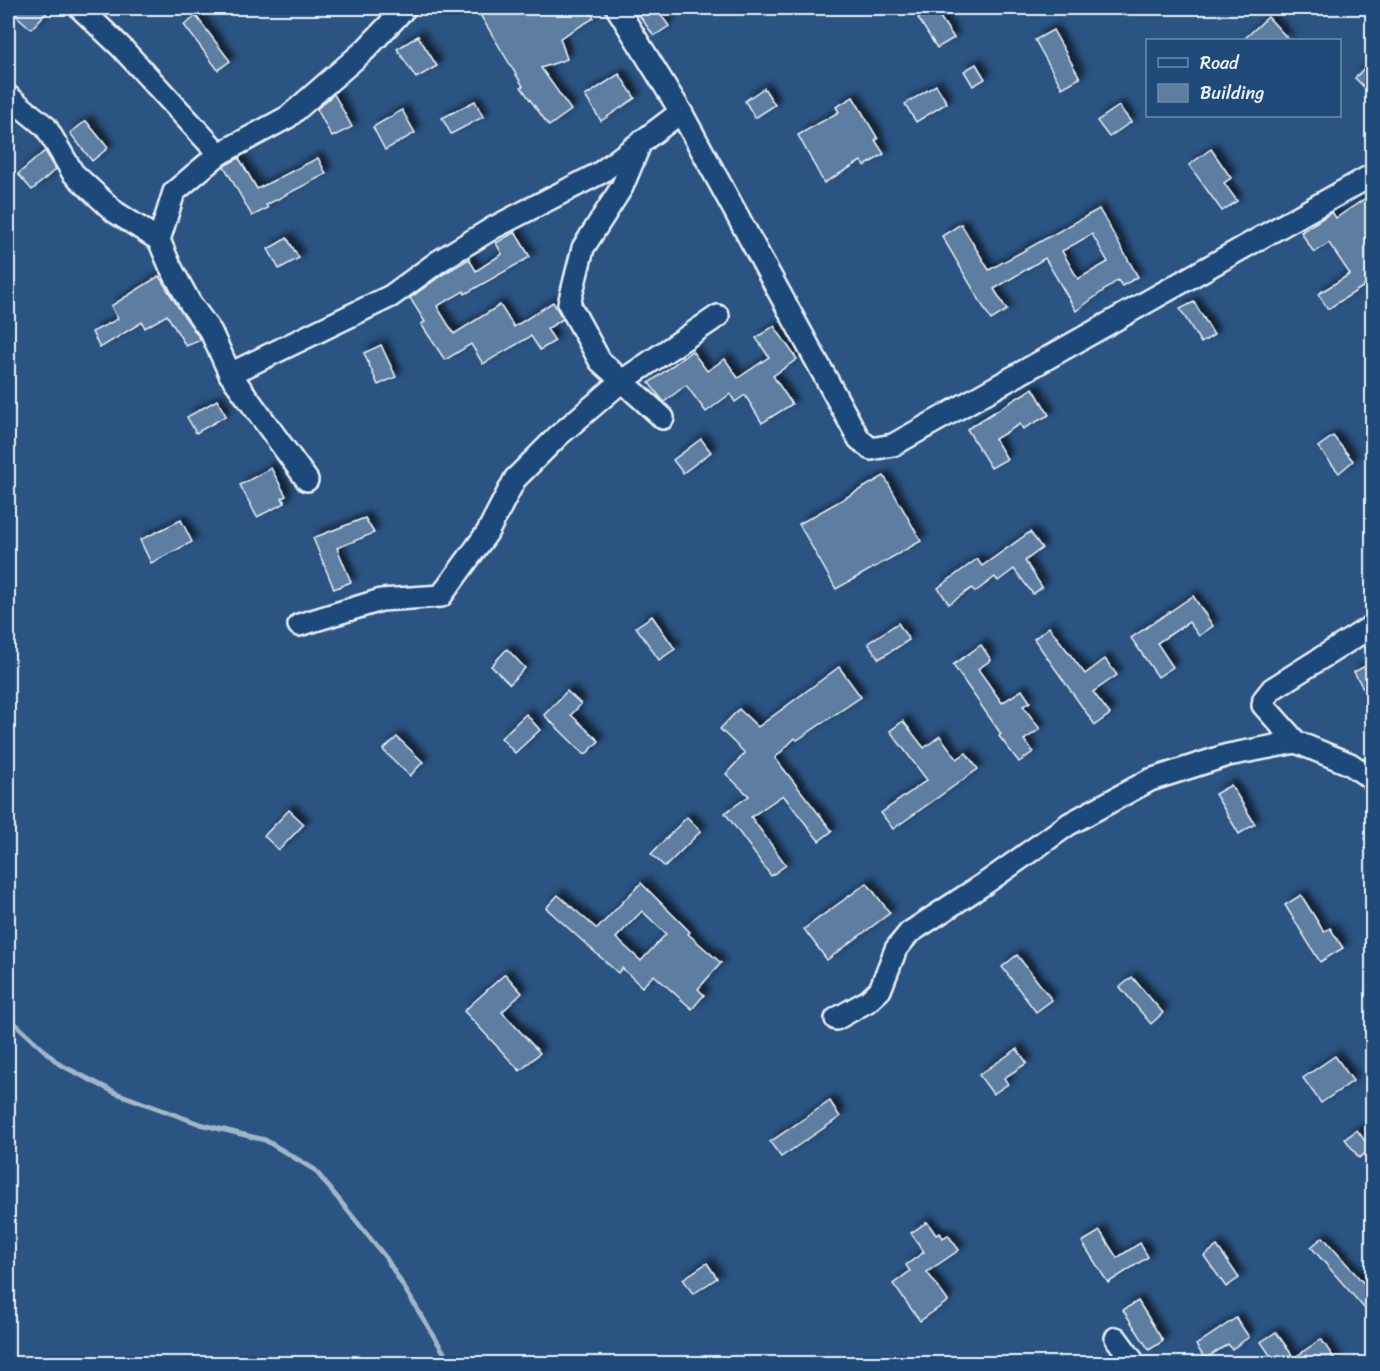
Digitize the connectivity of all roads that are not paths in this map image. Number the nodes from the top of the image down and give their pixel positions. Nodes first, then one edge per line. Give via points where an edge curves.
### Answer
1 (80, 8) edge
2 (405, 8) edge
3 (616, 8) edge
4 (8, 96) edge
5 (681, 112) junction
6 (640, 142) junction
7 (219, 154) junction
8 (1372, 175) edge
9 (159, 240) junction
10 (718, 316) dead end
11 (230, 374) junction
12 (622, 381) junction
13 (663, 418) dead end
14 (307, 480) dead end
15 (299, 625) dead end
16 (1372, 626) edge
17 (1296, 742) junction
18 (1372, 779) edge
19 (836, 1019) dead end
20 (1116, 1338) dead end
21 (1135, 1364) edge

1 - 7 street
2 - 7 street via 365,50 288,117
3 - 5 street
4 - 9 street via 46,127 73,173 115,212
5 - 6 street
5 - 8 street via 859,439 871,449 903,440
6 - 11 street via 600,173 493,228 391,296
6 - 12 street via 622,187 583,248 569,304 600,361
7 - 9 street via 174,192
9 - 11 street
10 - 12 street
11 - 14 street
12 - 13 street
12 - 15 street via 515,479 487,533 441,596 381,600
16 - 17 street via 1272,689 1264,699 1263,705
17 - 18 street via 1350,764
17 - 19 street via 1228,755 1150,780 1069,824 909,933 896,949 880,990
20 - 21 street

